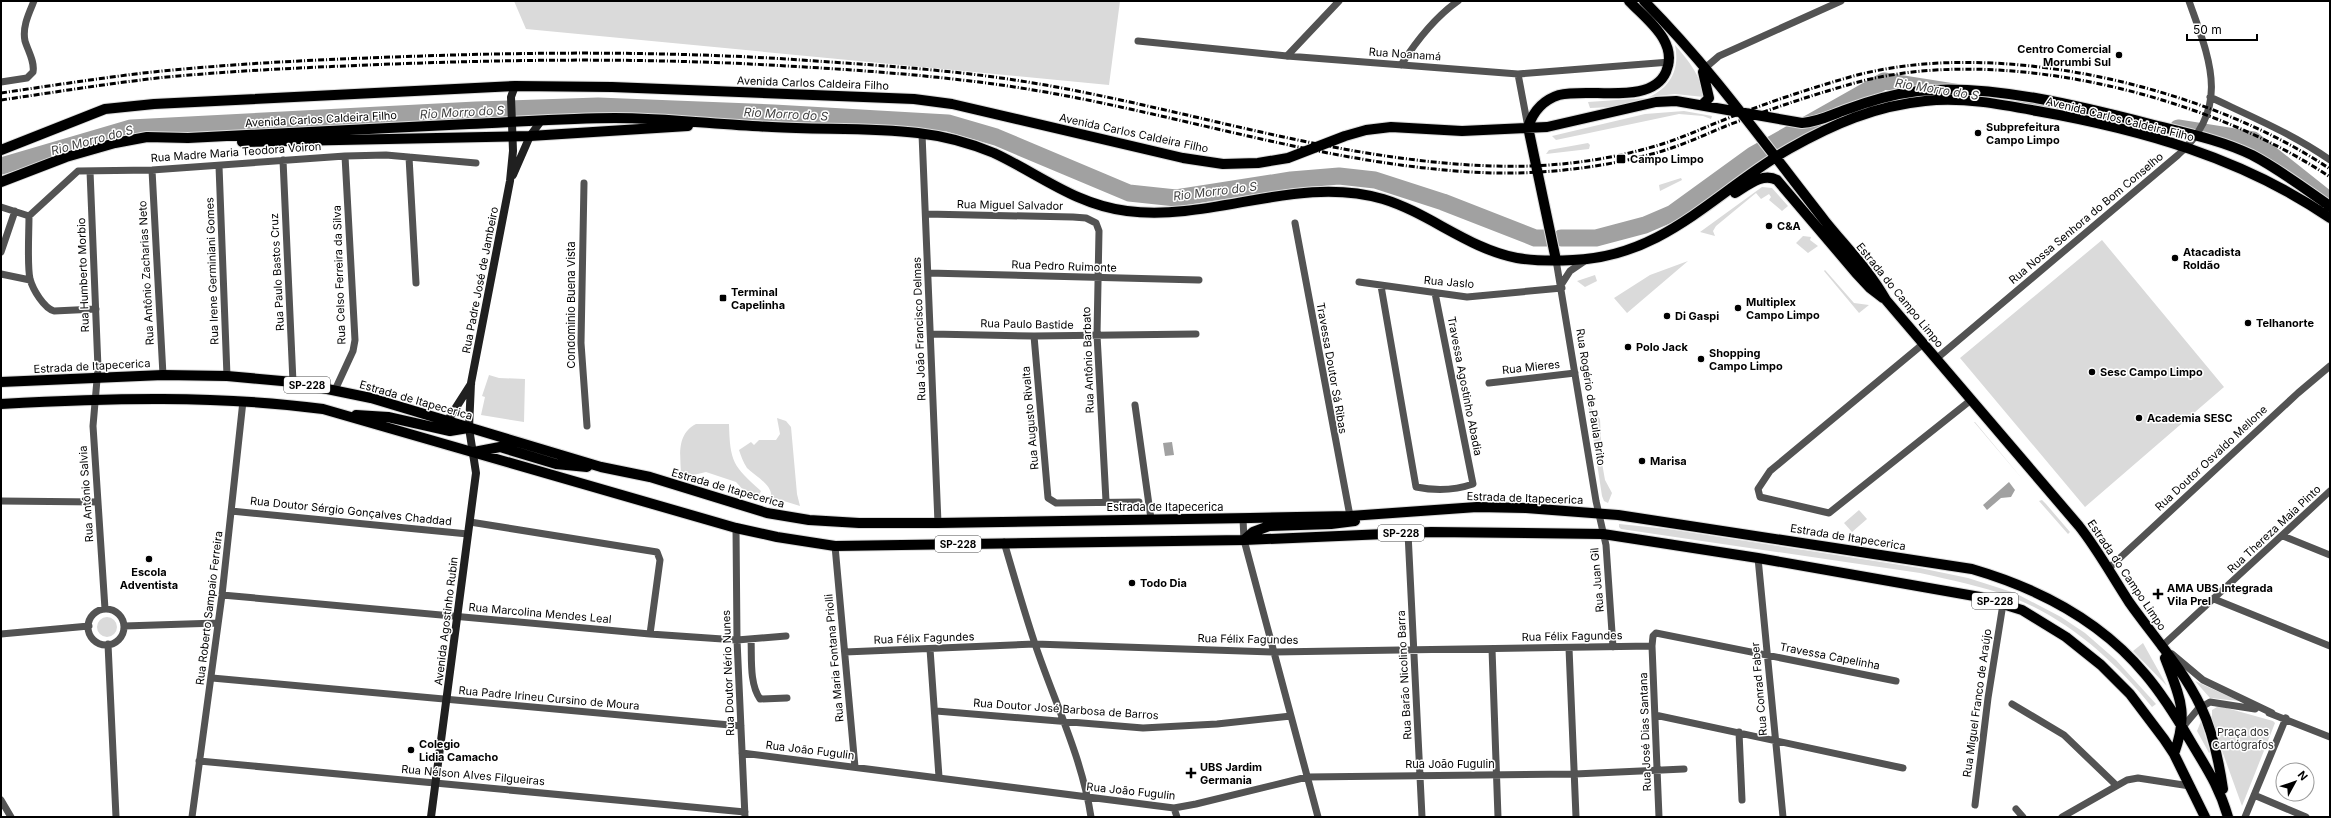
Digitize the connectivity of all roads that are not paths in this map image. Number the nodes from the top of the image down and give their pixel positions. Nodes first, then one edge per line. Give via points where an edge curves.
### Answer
1 (34, 1) edge
2 (1339, 1) edge
3 (1458, 1) edge
4 (1630, 1) edge
5 (1644, 1) edge
6 (1841, 1) edge
7 (2189, 1) edge
8 (1138, 41) dead end
9 (1287, 56) junction
10 (1670, 62) junction
11 (1401, 65) junction
12 (1705, 68) junction
13 (1518, 74) junction
14 (1, 82) edge
15 (515, 86) junction
16 (2210, 97) junction
17 (1702, 105) junction
18 (1738, 112) junction
19 (512, 119) junction
20 (541, 121) junction
21 (708, 125) junction
22 (1528, 126) junction
23 (922, 134) junction
24 (513, 136) junction
25 (530, 136) junction
26 (2196, 136) junction
27 (188, 138) junction
28 (2187, 147) junction
29 (1, 150) edge
30 (345, 156) junction
31 (409, 157) junction
32 (1776, 157) junction
33 (282, 160) junction
34 (2330, 160) edge
35 (476, 163) dead end
36 (219, 166) junction
37 (152, 170) junction
38 (90, 171) junction
39 (510, 181) junction
40 (1, 182) edge
41 (584, 182) dead end
42 (2330, 206) edge
43 (1, 207) edge
44 (15, 211) junction
45 (926, 214) junction
46 (1698, 214) junction
47 (29, 216) junction
48 (2330, 218) edge
49 (1092, 220) joint
50 (1295, 223) dead end
51 (1, 252) edge
52 (1556, 260) junction
53 (1586, 260) junction
54 (928, 273) junction
55 (1, 274) edge
56 (1097, 278) junction
57 (30, 280) junction
58 (1199, 280) dead end
59 (1359, 282) dead end
60 (416, 283) dead end
61 (1382, 286) junction
62 (1562, 287) junction
63 (1435, 293) junction
64 (1886, 300) junction
65 (96, 309) junction
66 (931, 334) junction
67 (1196, 334) dead end
68 (1097, 335) junction
69 (1034, 336) junction
70 (1923, 344) junction
71 (1936, 359) junction
72 (2330, 366) edge
73 (1575, 373) junction
74 (163, 375) junction
75 (227, 376) junction
76 (98, 379) junction
77 (1, 382) edge
78 (293, 382) junction
79 (471, 383) junction
80 (1489, 383) dead end
81 (335, 390) junction
82 (95, 400) junction
83 (1971, 400) junction
84 (243, 401) junction
85 (1, 404) edge
86 (1135, 405) dead end
87 (346, 415) junction
88 (448, 420) junction
89 (587, 426) dead end
90 (469, 428) junction
91 (474, 452) junction
92 (601, 467) junction
93 (2330, 491) edge
94 (1, 501) edge
95 (98, 502) junction
96 (1106, 502) junction
97 (1139, 502) dead end
98 (231, 511) junction
99 (1598, 512) junction
100 (1386, 514) junction
101 (1350, 516) junction
102 (1243, 518) junction
103 (1151, 519) junction
104 (470, 522) junction
105 (938, 523) junction
106 (736, 528) junction
107 (1408, 533) junction
108 (468, 534) junction
109 (1603, 534) junction
110 (2282, 536) junction
111 (1244, 540) junction
112 (1004, 542) junction
113 (836, 546) junction
114 (2330, 555) edge
115 (1758, 558) junction
116 (2109, 568) junction
117 (222, 594) junction
118 (2214, 599) junction
119 (2003, 604) junction
120 (105, 609) junction
121 (458, 616) junction
122 (218, 623) junction
123 (88, 626) junction
124 (124, 626) junction
125 (1, 634) edge
126 (650, 634) junction
127 (786, 636) dead end
128 (751, 639) junction
129 (737, 640) junction
130 (108, 644) junction
131 (1035, 644) junction
132 (1652, 646) junction
133 (2330, 646) edge
134 (1613, 647) junction
135 (2161, 647) junction
136 (1570, 648) junction
137 (930, 649) junction
138 (1492, 649) junction
139 (1415, 650) junction
140 (845, 652) junction
141 (1274, 652) junction
142 (1766, 655) junction
143 (212, 678) junction
144 (1896, 681) dead end
145 (787, 698) dead end
146 (447, 700) junction
147 (2012, 704) dead end
148 (2201, 706) junction
149 (936, 711) junction
150 (2272, 713) junction
151 (1655, 715) junction
152 (1291, 716) junction
153 (2286, 718) junction
154 (1063, 720) junction
155 (741, 726) junction
156 (2182, 728) junction
157 (1739, 732) junction
158 (2330, 737) edge
159 (1775, 740) junction
160 (742, 753) junction
161 (2174, 754) junction
162 (199, 761) junction
163 (855, 767) junction
164 (1903, 768) dead end
165 (1684, 769) dead end
166 (1656, 771) junction
167 (1575, 774) junction
168 (1420, 775) junction
169 (1497, 775) junction
170 (939, 777) junction
171 (1307, 777) junction
172 (435, 783) junction
173 (2116, 785) junction
174 (2190, 786) junction
175 (2254, 795) junction
176 (1088, 798) junction
177 (1, 800) edge
178 (1742, 800) dead end
179 (2225, 802) junction
180 (1975, 805) dead end
181 (1174, 808) junction
182 (2016, 808) dead end
183 (745, 814) edge
184 (10, 817) edge
185 (116, 817) edge
186 (192, 817) edge
187 (431, 817) edge
188 (1091, 817) edge
189 (1177, 817) edge
190 (1318, 817) edge
191 (1422, 817) edge
192 (1498, 817) edge
193 (1576, 817) edge
194 (1659, 817) edge
195 (1783, 817) edge
196 (2023, 817) edge
197 (2062, 817) edge
198 (2205, 817) edge
199 (2228, 817) edge
200 (2245, 817) edge
201 (2306, 817) edge

1 - 14 street via 24,32 33,72 23,79
2 - 9 street
3 - 11 street via 1431,24
4 - 10 main road via 1667,44
5 - 12 main road, Estrada do Campo Limpo
6 - 12 street via 1719,56
7 - 16 street, Rua Nossa Senhora do Bom Conselho via 2210,63
8 - 9 street, Rua Noanamá
9 - 11 street, Rua Noanamá
10 - 13 street, Rua Noanamá
10 - 22 main road via 1664,77 1651,89 1559,95 1540,105 1531,116
11 - 13 street, Rua Noanamá
12 - 17 main road via 1703,72 1709,98
12 - 18 main road, Estrada do Campo Limpo via 1725,90
13 - 22 street, Rua Rogério de Paula Brito
15 - 19 main road, Rua Padre José de Jambeiro
15 - 22 main road, Avenida Carlos Caldeira Filho via 914,100 952,104 1183,158 1223,164 1258,163 1288,158 1366,130 1391,127 1462,131
15 - 29 main road, Avenida Carlos Caldeira Filho via 154,104 105,109
16 - 26 street, Rua Nossa Senhora do Bom Conselho via 2205,118
16 - 34 street via 2268,124
17 - 18 main road, Avenida Carlos Caldeira Filho
17 - 22 main road, Avenida Carlos Caldeira Filho via 1676,101 1656,102 1547,127
18 - 26 main road, Avenida Carlos Caldeira Filho via 1789,122 1814,122 1897,94 1949,89 1982,91 2059,104
18 - 32 main road, Estrada do Campo Limpo
19 - 20 main road, Avenida Carlos Caldeira Filho
19 - 24 main road, Rua Padre José de Jambeiro
19 - 27 main road, Avenida Carlos Caldeira Filho
20 - 21 main road, Avenida Carlos Caldeira Filho via 624,118
20 - 25 main road, Rua Padre José de Jambeiro
21 - 23 main road, Avenida Carlos Caldeira Filho
21 - 25 main road
22 - 52 main road, Rua Rogério de Paula Brito
23 - 45 street, Rua João Francisco Delmas
23 - 52 main road, Avenida Carlos Caldeira Filho via 961,141 995,154 1082,200 1127,212 1192,212 1289,195 1348,193 1383,199 1484,247 1512,257
24 - 25 main road
24 - 27 main road via 234,142
24 - 39 main road, Rua Padre José de Jambeiro
25 - 39 main road, Rua Padre José de Jambeiro
26 - 28 street, Rua Nossa Senhora do Bom Conselho
26 - 42 main road, Avenida Carlos Caldeira Filho via 2252,155
27 - 40 main road, Avenida Carlos Caldeira Filho via 146,137 114,143 66,157
28 - 32 main road, Avenida Carlos Caldeira Filho via 2070,116 1979,101 1949,99 1921,101 1864,112 1827,128
28 - 48 main road, Avenida Carlos Caldeira Filho via 2229,162 2294,193
28 - 71 street, Rua Nossa Senhora do Bom Conselho
30 - 31 street, Rua Madre Maria Teodora Voiron
30 - 33 street, Rua Madre Maria Teodora Voiron
30 - 81 street, Rua Celso Ferreira da Silva via 355,340 353,351
31 - 35 street, Rua Madre Maria Teodora Voiron
31 - 60 street
32 - 46 main road, Avenida Carlos Caldeira Filho
32 - 64 main road, Estrada do Campo Limpo via 1876,282
33 - 36 street, Rua Madre Maria Teodora Voiron
33 - 78 street, Rua Paulo Bastos Cruz
36 - 37 street, Rua Madre Maria Teodora Voiron
36 - 75 street, Rua Irene Germiniani Gomes
37 - 38 street, Rua Madre Maria Teodora Voiron
37 - 74 street, Rua Antônio Zacharias Neto
38 - 47 street, Rua Madre Maria Teodora Voiron via 76,172
38 - 65 street, Rua Humberto Morbio
39 - 79 main road, Rua Padre José de Jambeiro
41 - 89 street, Condominio Buena Vista via 581,343
43 - 44 street
44 - 47 street
44 - 51 street
45 - 49 street, Rua Miguel Salvador via 1073,217
45 - 54 street, Rua João Francisco Delmas
46 - 53 main road, Avenida Carlos Caldeira Filho via 1652,241
46 - 64 main road via 1760,179 1772,178 1781,184 1870,288
47 - 57 street
49 - 56 street, Rua Antônio Barbato via 1099,231
50 - 101 street, Travessa Doutor Sá Ribas
52 - 53 main road, Avenida Carlos Caldeira Filho
52 - 62 street, Rua Rogério de Paula Brito
53 - 62 street via 1570,271
54 - 56 street, Rua Pedro Ruimonte
54 - 66 street, Rua João Francisco Delmas
55 - 57 street
56 - 58 street, Rua Pedro Ruimonte
56 - 68 street, Rua Antônio Barbato
57 - 65 street via 49,309
59 - 61 street, Rua Jaslo
61 - 63 street, Rua Jaslo
61 - 63 street, Travessa Agostinho Abadia via 1416,487 1457,490 1473,484
62 - 63 street, Rua Jaslo via 1467,297
62 - 73 street, Rua Rogério de Paula Brito
64 - 70 main road, Estrada do Campo Limpo
65 - 76 street, Rua Humberto Morbio
66 - 69 street, Rua Paulo Bastide
66 - 105 street, Rua João Francisco Delmas
67 - 68 street, Rua Paulo Bastide
68 - 69 street, Rua Paulo Bastide
68 - 96 street, Rua Antônio Barbato
69 - 96 street, Rua Augusto Rivalta via 1048,498 1056,502
70 - 71 main road, Estrada do Campo Limpo
70 - 83 street via 1770,470 1758,489 1760,497 1829,513
71 - 83 main road, Estrada do Campo Limpo
72 - 116 street, Rua Doutor Osvaldo Mellone
73 - 80 street, Rua Mieres
73 - 99 street, Rua Rogério de Paula Brito
74 - 75 main road, Estrada de Itapecerica / SP-228
74 - 76 main road, Estrada de Itapecerica / SP-228
75 - 78 main road, Estrada de Itapecerica / SP-228
76 - 77 main road, Estrada de Itapecerica / SP-228
76 - 82 street, Rua Antônio Salvia
78 - 81 main road, Estrada de Itapecerica / SP-228
79 - 88 main road, Rua Padre José de Jambeiro
79 - 90 main road, Rua Padre José de Jambeiro
81 - 88 main road, Estrada de Itapecerica / SP-228
82 - 84 main road, SP-228 via 153,398
82 - 85 main road, SP-228
82 - 95 street, Rua Antônio Salvia via 93,426
83 - 116 main road, Estrada do Campo Limpo via 2079,526
84 - 87 main road, SP-228 via 324,409
84 - 98 street, Rua Roberto Sampaio Ferreira
86 - 103 street
87 - 90 main road via 388,417 450,431
87 - 91 main road, SP-228
88 - 90 main road, Estrada de Itapecerica / SP-228
90 - 91 main road, Avenida Agostinho Rubin
90 - 92 main road, Estrada de Itapecerica / SP-228
91 - 92 main road via 500,447 556,464
91 - 104 main road, Avenida Agostinho Rubin via 476,473
91 - 106 main road, SP-228
92 - 105 main road, Estrada de Itapecerica / SP-228 via 650,477 781,516 860,523
93 - 110 street, Rua Thereza Maia Pinto
94 - 95 street
95 - 120 street, Rua Antônio Salvia
96 - 97 street
98 - 108 street, Rua Doutor Sérgio Gonçalves Chaddad
98 - 117 street, Rua Roberto Sampaio Ferreira
99 - 100 main road, Estrada de Itapecerica / SP-228 via 1477,507
99 - 109 street, Rua Juan Gil
99 - 156 main road, Estrada de Itapecerica / SP-228 via 1867,551 1972,569 2000,577 2053,601 2082,618 2113,642 2145,674
100 - 101 main road, Estrada de Itapecerica / SP-228
100 - 111 main road via 1382,518 1331,524 1269,526 1253,532
101 - 102 main road, Estrada de Itapecerica / SP-228
102 - 103 main road, Estrada de Itapecerica / SP-228
102 - 111 street
103 - 105 main road, Estrada de Itapecerica / SP-228
104 - 108 main road, Avenida Agostinho Rubin
104 - 126 street via 657,552 660,560
106 - 113 main road, SP-228
106 - 129 street, Rua Doutor Nério Nunes
107 - 109 main road, SP-228
107 - 111 main road, SP-228
107 - 139 street, Rua Barão Nicolino Barra
108 - 121 main road, Avenida Agostinho Rubin
109 - 115 main road, SP-228
109 - 134 street, Rua Juan Gil via 1606,545
110 - 114 street
110 - 118 street, Rua Thereza Maia Pinto
111 - 112 main road, SP-228
111 - 141 street
112 - 113 main road, SP-228
112 - 131 street
113 - 140 street, Rua Maria Fontana Priolli
115 - 119 main road, SP-228 via 1980,597
115 - 142 street, Rua Conrad Faber
116 - 135 main road, Estrada do Campo Limpo
117 - 121 street, Rua Marcolina Mendes Leal
117 - 122 street, Rua Roberto Sampaio Ferreira
118 - 133 street
118 - 135 street, Rua Thereza Maia Pinto
119 - 161 main road, SP-228 via 2022,610 2042,622 2066,637 2101,665 2130,694
119 - 180 street, Rua Miguel Franco de Araújo
120 - 123 street via 93,614
120 - 124 street via 113,610 120,615
121 - 126 street, Rua Marcolina Mendes Leal
121 - 146 main road, Avenida Agostinho Rubin
122 - 124 street
122 - 143 street, Rua Roberto Sampaio Ferreira
123 - 125 street
123 - 130 street via 96,641
124 - 130 street via 120,639
126 - 129 street, Rua Marcolina Mendes Leal
127 - 128 street, Rua Marcolina Mendes Leal
128 - 129 street, Rua Marcolina Mendes Leal
128 - 145 street via 757,695 760,699
129 - 155 street, Rua Doutor Nério Nunes
130 - 185 street
131 - 137 street, Rua Félix Fagundes
131 - 141 street, Rua Félix Fagundes
131 - 154 street
132 - 134 street, Rua Félix Fagundes
132 - 142 street, Travessa Capelinha via 1653,636 1658,633
132 - 151 street, Rua José Dias Santana
134 - 136 street, Rua Félix Fagundes
135 - 148 main road, Estrada do Campo Limpo
135 - 150 street via 2209,683
135 - 156 main road, Estrada do Campo Limpo via 2178,693
136 - 138 street, Rua Félix Fagundes
136 - 167 street
137 - 140 street, Rua Félix Fagundes
137 - 149 street
138 - 139 street, Rua Félix Fagundes
138 - 169 street
139 - 141 street, Rua Félix Fagundes
139 - 168 street, Rua Barão Nicolino Barra
140 - 163 street, Rua Maria Fontana Priolli
141 - 152 street
142 - 144 street, Travessa Capelinha
142 - 159 street, Rua Conrad Faber
143 - 146 street, Rua Padre Irineu Cursino de Moura
143 - 162 street, Rua Roberto Sampaio Ferreira
146 - 155 street, Rua Padre Irineu Cursino de Moura
146 - 172 main road, Avenida Agostinho Rubin
147 - 173 street via 2064,735
148 - 150 street via 2217,702
148 - 156 street
148 - 179 main road, Estrada do Campo Limpo via 2213,740
149 - 154 street, Rua Doutor José Barbosa de Barros
149 - 170 street
150 - 153 street
151 - 157 street
151 - 166 street, Rua José Dias Santana
152 - 154 street, Rua Doutor José Barbosa de Barros via 1168,728
152 - 171 street
153 - 158 street
153 - 175 street
154 - 176 street
155 - 160 street, Rua Doutor Nério Nunes
156 - 161 main road, Estrada do Campo Limpo
156 - 179 main road, Estrada de Itapecerica / SP-228 via 2215,780
157 - 159 street
157 - 178 street
159 - 164 street
159 - 195 street, Rua Conrad Faber
160 - 163 street, Rua João Fugulin
160 - 183 street, Rua Doutor Nério Nunes
161 - 174 main road, SP-228
162 - 172 street, Rua Nélson Alves Filgueiras
162 - 186 street, Rua Roberto Sampaio Ferreira
163 - 170 street, Rua João Fugulin
165 - 166 street, Rua João Fugulin
166 - 167 street, Rua João Fugulin
166 - 194 street, Rua José Dias Santana
167 - 169 street, Rua João Fugulin
167 - 193 street
168 - 169 street, Rua João Fugulin
168 - 171 street, Rua João Fugulin
168 - 191 street, Rua Barão Nicolino Barra
169 - 192 street
170 - 176 street, Rua João Fugulin
171 - 181 street, Rua João Fugulin
171 - 190 street
172 - 183 street, Rua Nélson Alves Filgueiras
172 - 187 main road, Avenida Agostinho Rubin
173 - 174 street via 2138,778
173 - 197 street
174 - 198 main road, SP-228
175 - 200 street
175 - 201 street
176 - 181 street, Rua João Fugulin
176 - 188 street
177 - 184 street
179 - 199 main road, Estrada de Itapecerica / SP-228
181 - 189 street
182 - 196 street

